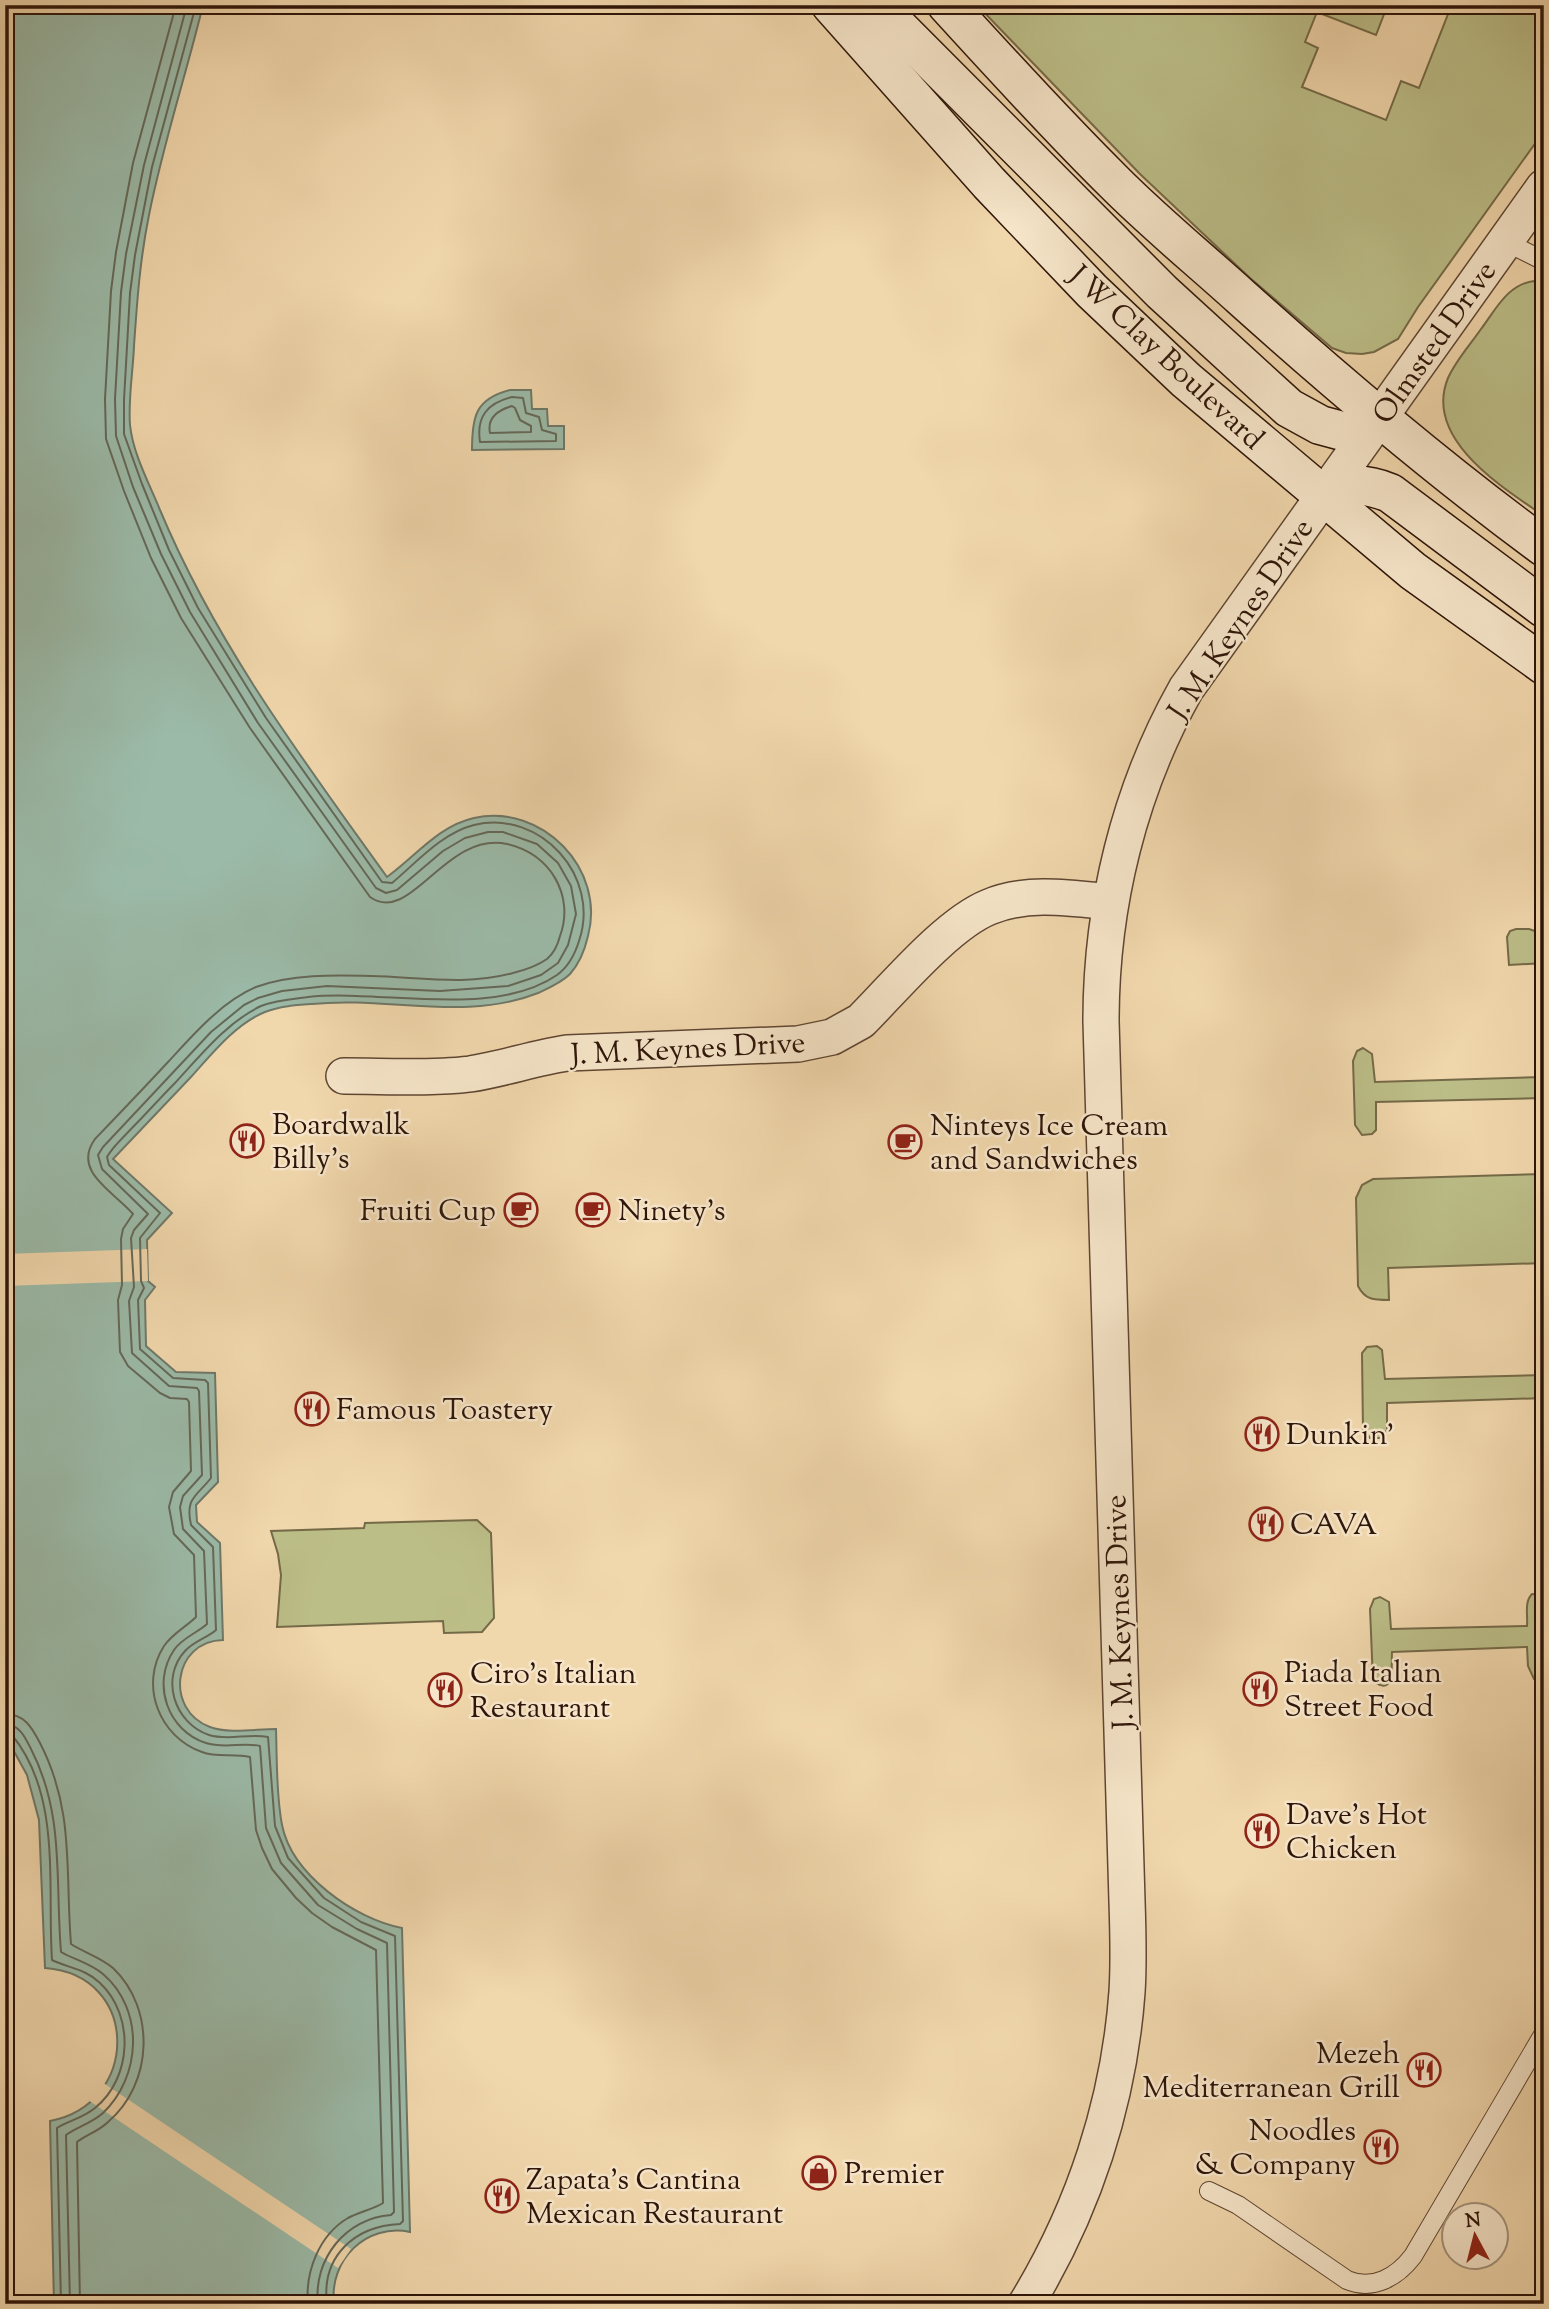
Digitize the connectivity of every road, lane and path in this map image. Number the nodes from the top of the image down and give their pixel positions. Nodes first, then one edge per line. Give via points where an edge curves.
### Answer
1 (831, 5) edge
2 (876, 5) edge
3 (947, 5) edge
4 (1544, 187) edge
5 (1504, 241) junction
6 (1544, 261) edge
7 (1380, 419) junction
8 (1323, 497) junction
9 (1544, 547) edge
10 (1544, 608) edge
11 (1544, 665) edge
12 (1110, 902) junction
13 (344, 1076) dead end
14 (1544, 2033) edge
15 (1209, 2191) dead end
16 (1026, 2304) edge

1 - 8 street, J W Clay Boulevard via 989,183 1093,291 1186,380
2 - 7 street via 1162,292 1289,408 1320,425 1346,432 1361,431
3 - 7 street via 1115,183
4 - 5 street, Olmsted Drive
5 - 6 lane
5 - 7 street, Olmsted Drive
7 - 8 street, Olmsted Drive
7 - 9 street
8 - 10 street via 1346,486 1369,486 1390,494
8 - 11 street, J W Clay Boulevard via 1413,571
8 - 12 street, J. M. Keynes Drive via 1186,689 1165,726 1140,789
12 - 13 street, J. M. Keynes Drive via 1043,897 985,909 951,931 861,1021 820,1041 598,1050 538,1057 471,1074
12 - 16 street, J. M. Keynes Drive via 1101,1021 1127,1988 1115,2082 1092,2165 1053,2256
14 - 15 lane via 1413,2256 1393,2276 1363,2285 1347,2280 1238,2205

